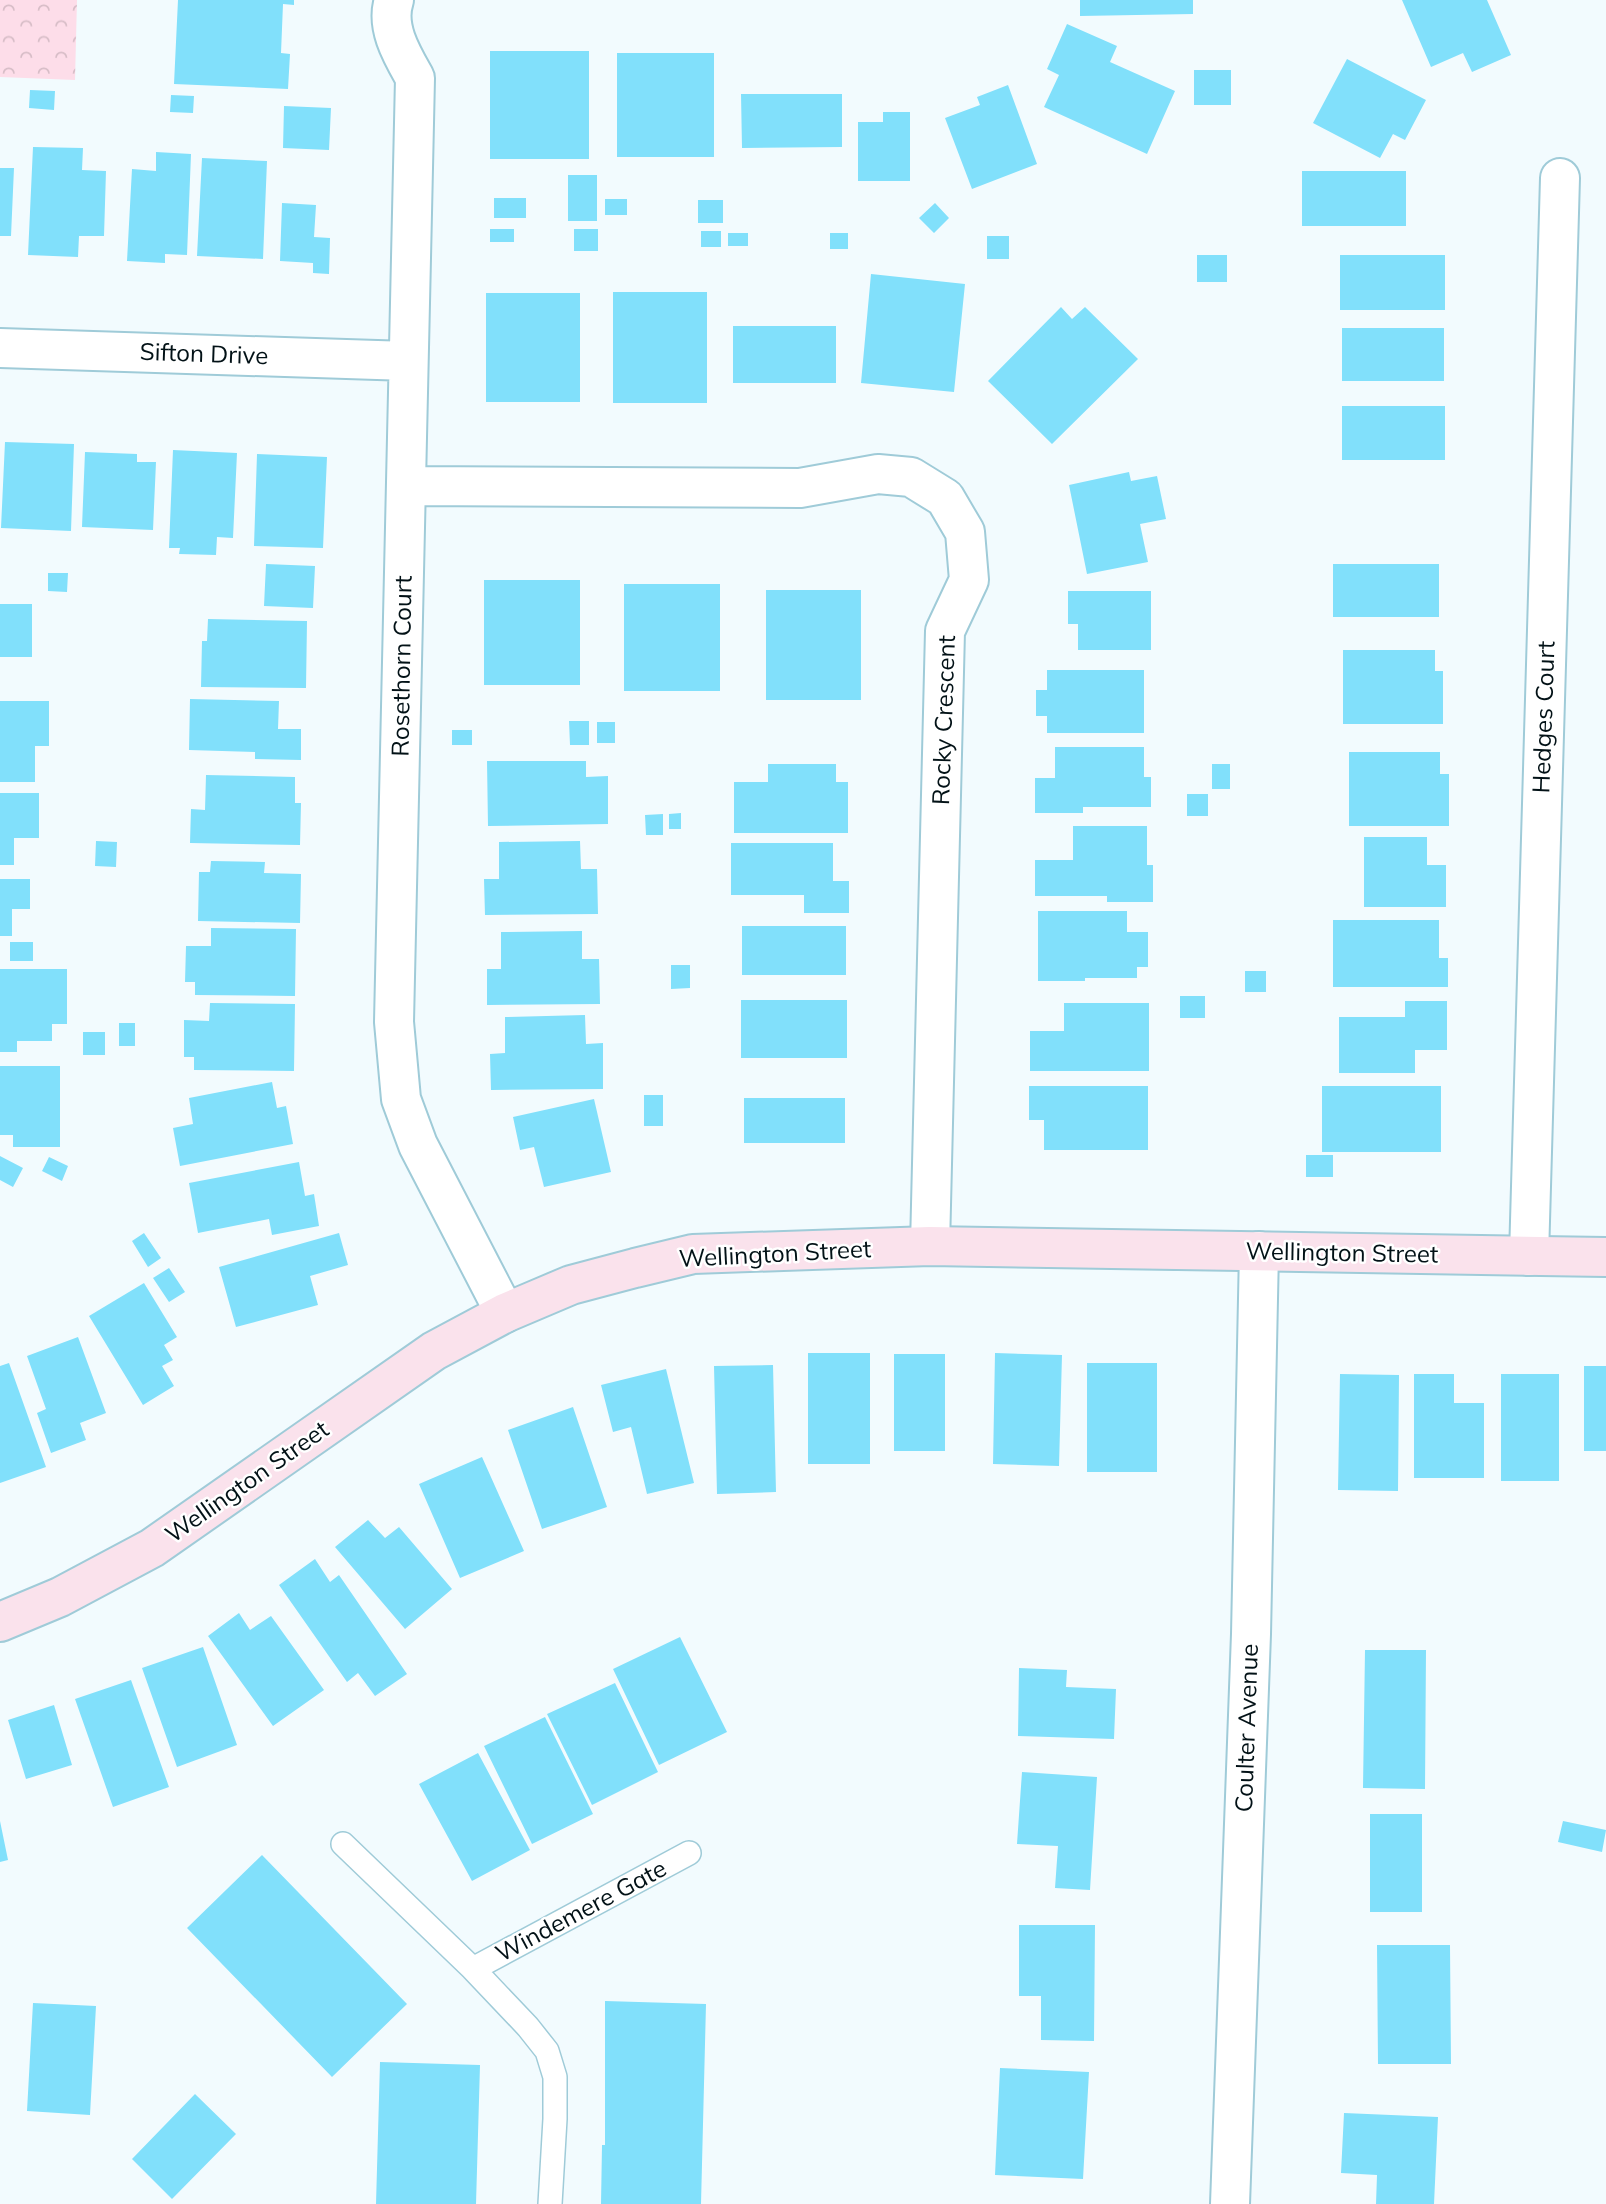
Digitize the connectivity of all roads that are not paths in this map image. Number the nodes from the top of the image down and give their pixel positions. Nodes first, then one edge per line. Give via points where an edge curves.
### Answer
1 (394, 0) edge
2 (1560, 178) dead end
3 (0, 348) edge
4 (408, 360) junction
5 (406, 485) junction
6 (930, 1246) junction
7 (1259, 1251) junction
8 (1529, 1256) junction
9 (1606, 1257) edge
10 (505, 1313) junction
11 (0, 1622) edge
12 (342, 1844) dead end
13 (689, 1853) dead end
14 (473, 1969) junction
15 (550, 2204) edge
16 (1230, 2204) edge

1 - 4 street, Rosethorn Court via 390,11 399,50 415,78
2 - 8 street, Hedges Court
3 - 4 street, Sifton Drive
4 - 5 street, Rosethorn Court
5 - 6 street, Rocky Crescent via 800,488 878,474 911,477 945,498 965,532 968,580 945,631
5 - 10 street, Rosethorn Court via 394,1022 401,1099 418,1145
6 - 7 street, Wellington Street
6 - 10 street, Wellington Street via 693,1254 571,1285
7 - 8 street, Wellington Street
7 - 16 street, Coulter Avenue via 1251,1634
8 - 9 street, Wellington Street
10 - 11 street, Wellington Street via 434,1351 152,1548 60,1597
12 - 14 lane, Windemere Gate
13 - 14 lane, Windemere Gate
14 - 15 lane, Windemere Gate via 547,2051 555,2077

